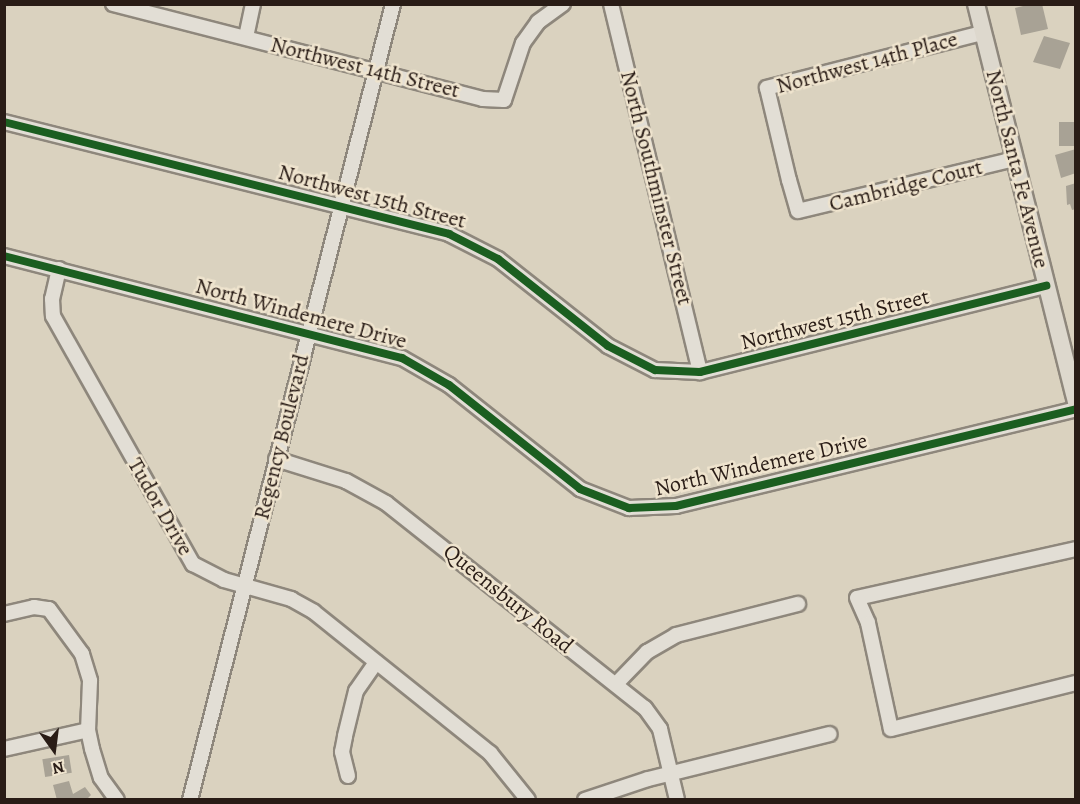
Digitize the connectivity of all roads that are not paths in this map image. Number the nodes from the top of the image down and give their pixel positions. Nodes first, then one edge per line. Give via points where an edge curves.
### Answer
1 (253, 4) edge
2 (393, 4) edge
3 (563, 4) edge
4 (611, 4) edge
5 (976, 4) edge
6 (118, 5) edge
7 (982, 33) junction
8 (246, 37) junction
9 (375, 70) junction
10 (4, 122) edge
11 (1014, 159) junction
12 (342, 207) junction
13 (798, 211) joint
14 (4, 256) edge
15 (59, 269) junction
16 (1046, 286) junction
17 (309, 332) junction
18 (700, 372) junction
19 (1076, 403) edge
20 (1076, 409) edge
21 (276, 459) junction
22 (1076, 549) edge
23 (244, 585) junction
24 (798, 604) dead end
25 (4, 614) edge
26 (376, 662) junction
27 (1076, 683) edge
28 (616, 684) junction
29 (88, 730) junction
30 (830, 734) dead end
31 (4, 749) edge
32 (671, 774) junction
33 (348, 776) dead end
34 (117, 800) edge
35 (190, 800) edge
36 (528, 800) edge
37 (585, 800) edge
38 (677, 800) edge

1 - 8 street
2 - 9 street, Regency Boulevard
3 - 9 street, Northwest 14th Street via 538,22 523,43 504,100 483,99
4 - 18 street, North Southminster Street
5 - 7 main road, North Santa Fe Avenue
6 - 8 street, Northwest 14th Street
7 - 11 main road, North Santa Fe Avenue
7 - 13 street, Northwest 14th Place via 767,88
8 - 9 street, Northwest 14th Street
9 - 12 street, Regency Boulevard
10 - 12 street, Northwest 15th Street
11 - 13 street, Cambridge Court
11 - 16 main road, North Santa Fe Avenue
12 - 17 street, Regency Boulevard
12 - 18 street, Northwest 15th Street via 471,243 512,268 627,358 656,370
14 - 15 street, North Windemere Drive
15 - 17 street, North Windemere Drive
15 - 23 street, Tudor Drive via 52,299 53,316 187,557 211,575
16 - 18 street, Northwest 15th Street
16 - 19 main road, North Santa Fe Avenue
17 - 20 street, North Windemere Drive via 375,349 418,366 449,385 580,489 604,501 637,508 676,506
17 - 21 street, Regency Boulevard
21 - 23 street, Regency Boulevard
21 - 28 street, Queensbury Road via 346,481 386,503
22 - 27 street via 857,598 868,623 891,729
23 - 26 street, Tudor Drive via 303,605
23 - 35 street, Regency Boulevard
24 - 28 street via 676,635 647,652
25 - 29 street via 45,607 60,620 88,671
26 - 33 street via 356,691 342,752
26 - 36 street, Tudor Drive via 490,753
28 - 32 street, Queensbury Road via 655,720
29 - 31 street
29 - 34 street via 101,778
30 - 32 street
32 - 37 street
32 - 38 street, Queensbury Road

